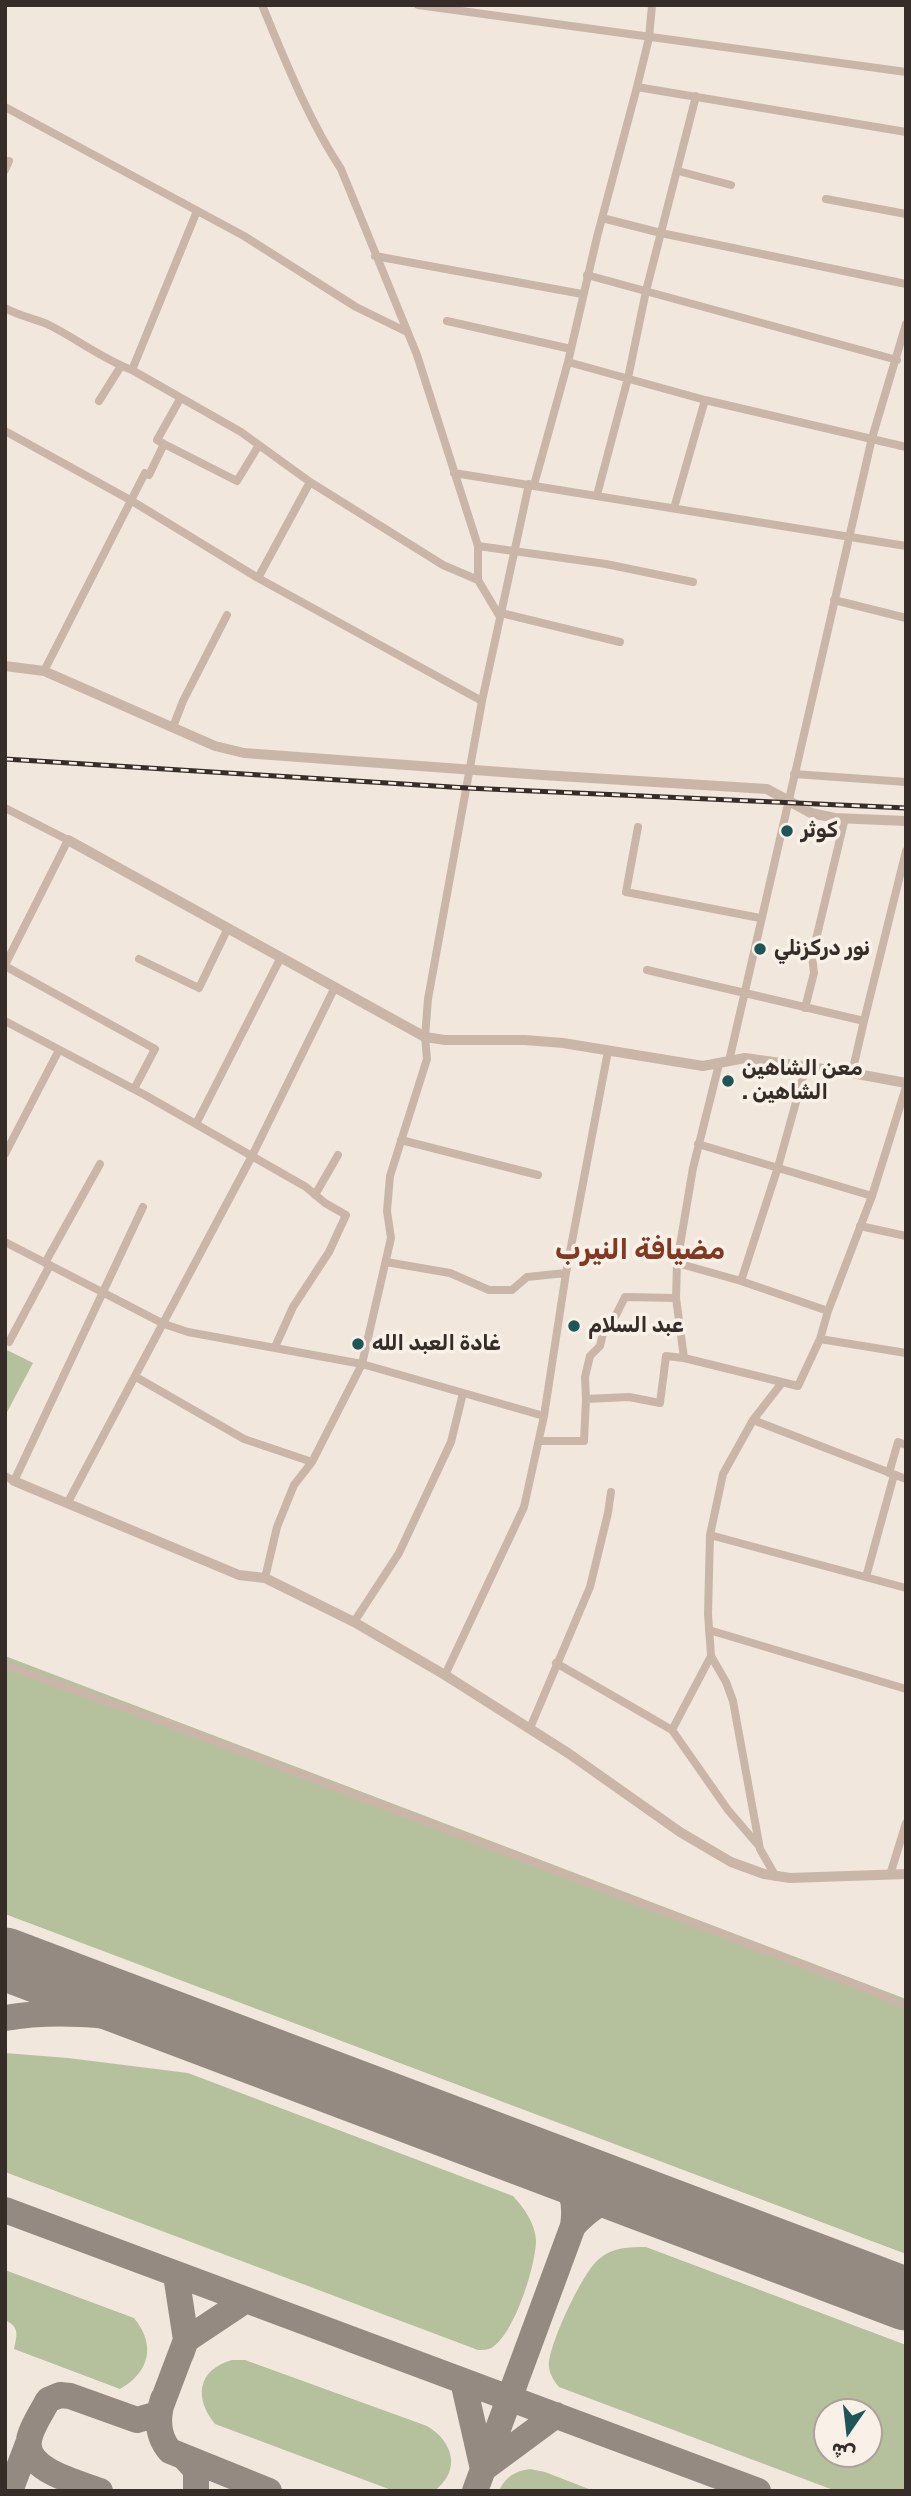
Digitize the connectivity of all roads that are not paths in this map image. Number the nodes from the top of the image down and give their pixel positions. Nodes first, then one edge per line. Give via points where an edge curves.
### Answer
1 (262, 5) edge
2 (418, 5) edge
3 (652, 5) edge
4 (649, 38) junction
5 (906, 72) edge
6 (637, 87) junction
7 (696, 96) junction
8 (5, 107) edge
9 (906, 132) edge
10 (9, 161) dead end
11 (5, 170) edge
12 (678, 171) junction
13 (731, 184) dead end
14 (826, 199) dead end
15 (197, 211) junction
16 (906, 214) edge
17 (602, 218) junction
18 (661, 233) junction
19 (375, 256) junction
20 (587, 275) junction
21 (906, 284) edge
22 (646, 291) junction
23 (582, 294) junction
24 (5, 308) edge
25 (447, 321) dead end
26 (906, 324) edge
27 (407, 332) junction
28 (571, 349) junction
29 (897, 360) junction
30 (568, 362) junction
31 (121, 366) junction
32 (132, 370) junction
33 (628, 378) junction
34 (180, 399) junction
35 (705, 400) junction
36 (99, 401) dead end
37 (5, 431) edge
38 (872, 438) junction
39 (164, 444) junction
40 (259, 445) junction
41 (906, 447) edge
42 (454, 473) junction
43 (310, 482) junction
44 (531, 484) junction
45 (597, 495) junction
46 (132, 501) junction
47 (674, 508) junction
48 (849, 537) junction
49 (478, 545) junction
50 (906, 546) edge
51 (514, 551) junction
52 (258, 578) junction
53 (478, 580) junction
54 (693, 582) dead end
55 (834, 600) junction
56 (227, 615) dead end
57 (501, 615) junction
58 (906, 618) edge
59 (620, 642) dead end
60 (5, 666) edge
61 (44, 671) junction
62 (482, 702) junction
63 (173, 727) junction
64 (470, 770) junction
65 (794, 774) junction
66 (906, 782) edge
67 (787, 802) junction
68 (5, 808) edge
69 (845, 818) junction
70 (906, 821) edge
71 (638, 827) dead end
72 (68, 840) junction
73 (906, 850) edge
74 (760, 918) junction
75 (229, 928) junction
76 (281, 957) junction
77 (139, 959) dead end
78 (5, 965) edge
79 (647, 970) dead end
80 (335, 987) junction
81 (743, 992) junction
82 (805, 1007) junction
83 (5, 1021) edge
84 (864, 1021) junction
85 (425, 1037) junction
86 (60, 1050) junction
87 (608, 1051) junction
88 (724, 1062) junction
89 (806, 1066) junction
90 (852, 1073) junction
91 (906, 1085) edge
92 (134, 1089) junction
93 (196, 1124) junction
94 (401, 1140) junction
95 (698, 1144) junction
96 (5, 1154) edge
97 (338, 1155) dead end
98 (252, 1156) junction
99 (100, 1164) dead end
100 (778, 1167) junction
101 (538, 1175) dead end
102 (315, 1195) junction
103 (872, 1196) junction
104 (143, 1207) dead end
105 (860, 1226) junction
106 (906, 1236) edge
107 (5, 1242) edge
108 (386, 1262) junction
109 (677, 1263) junction
110 (47, 1264) junction
111 (566, 1273) junction
112 (741, 1281) junction
113 (102, 1292) junction
114 (676, 1298) junction
115 (828, 1311) junction
116 (164, 1324) junction
117 (820, 1339) junction
118 (9, 1342) dead end
119 (275, 1347) junction
120 (906, 1353) edge
121 (684, 1358) junction
122 (362, 1364) junction
123 (136, 1377) junction
124 (780, 1384) junction
125 (463, 1393) junction
126 (586, 1399) junction
127 (544, 1416) junction
128 (753, 1420) junction
129 (539, 1441) junction
130 (906, 1445) edge
131 (312, 1462) junction
132 (891, 1474) junction
133 (10, 1478) edge
134 (906, 1479) edge
135 (611, 1492) dead end
136 (68, 1502) junction
137 (710, 1535) junction
138 (866, 1577) junction
139 (265, 1578) junction
140 (906, 1588) edge
141 (354, 1622) junction
142 (709, 1630) junction
143 (711, 1656) junction
144 (556, 1662) junction
145 (5, 1665) edge
146 (445, 1675) junction
147 (906, 1689) edge
148 (530, 1728) junction
149 (672, 1730) junction
150 (906, 1824) edge
151 (760, 1849) junction
152 (906, 1874) edge
153 (890, 1875) junction
154 (776, 1877) junction
155 (906, 2006) edge

1 - 19 street via 326,146 341,169
2 - 4 street
3 - 4 street
4 - 5 street
4 - 6 street
6 - 7 street
6 - 17 street
7 - 9 street
7 - 12 street
8 - 15 street
10 - 11 street
12 - 13 street
12 - 18 street
14 - 16 street
15 - 27 street via 356,307
15 - 32 street
17 - 18 street
17 - 20 street
18 - 21 street
18 - 22 street
19 - 23 street
19 - 27 street
20 - 22 street
20 - 23 street
22 - 29 street
22 - 33 street
23 - 28 street
24 - 31 street via 43,323
25 - 28 street
26 - 29 street
27 - 42 street
28 - 30 street
29 - 38 street
30 - 33 street
30 - 44 street
31 - 32 street
31 - 36 street
32 - 34 street
33 - 35 street
33 - 45 street
34 - 39 street via 157,440
34 - 40 street
35 - 38 street
35 - 47 street
37 - 46 street
38 - 41 street
38 - 48 street
39 - 40 street via 237,481
39 - 46 street
40 - 43 street
42 - 44 street
42 - 49 street
43 - 52 street
43 - 53 street via 443,565
44 - 45 street
44 - 51 street
45 - 47 street
46 - 52 street
46 - 61 street
47 - 48 street
48 - 50 street
48 - 55 street
49 - 51 street
49 - 53 street
51 - 54 street
51 - 57 street
52 - 62 street
53 - 57 street
55 - 58 street
55 - 65 street
56 - 63 street
57 - 59 street
57 - 62 street
60 - 61 street
61 - 63 street
62 - 64 street
63 - 64 street via 244,753
64 - 67 street via 767,789
64 - 85 street
65 - 66 street
65 - 67 street
67 - 69 street via 811,813
67 - 74 street
68 - 72 street
69 - 70 street
69 - 82 street
71 - 74 street via 626,892
72 - 75 street
72 - 78 street
73 - 84 street
74 - 81 street
75 - 76 street
75 - 77 street via 199,988
76 - 80 street
76 - 93 street
78 - 92 street via 155,1049
79 - 81 street
80 - 85 street
80 - 98 street
81 - 82 street
81 - 88 street
82 - 84 street
83 - 86 street
84 - 90 street
85 - 87 street via 524,1040
85 - 94 street via 427,1059
86 - 92 street
86 - 96 street
87 - 88 street via 703,1066
87 - 111 street
88 - 89 street via 745,1058
88 - 95 street
89 - 90 street
89 - 100 street
90 - 91 street
91 - 103 street
92 - 93 street
93 - 98 street
94 - 101 street
94 - 108 street via 387,1197 391,1238
95 - 100 street
95 - 109 street
97 - 102 street
98 - 102 street
98 - 116 street
99 - 110 street
100 - 103 street
100 - 112 street
102 - 119 street via 346,1215
103 - 105 street
104 - 113 street
105 - 106 street
105 - 115 street
107 - 110 street
108 - 111 street via 450,1273 489,1290 512,1290 527,1277
108 - 122 street
109 - 112 street
109 - 114 street
110 - 113 street
110 - 118 street
111 - 127 street
112 - 115 street
113 - 116 street
113 - 133 street
114 - 121 street
114 - 126 street via 625,1297 606,1321 600,1346 590,1356
115 - 117 street
116 - 119 street
116 - 123 street
117 - 120 street
117 - 124 street via 797,1387
119 - 122 street
121 - 124 street
121 - 126 street via 666,1356 660,1403 629,1397
122 - 125 street
122 - 131 street
123 - 131 street via 244,1438
123 - 136 street
124 - 128 street
125 - 127 street
125 - 141 street via 451,1442 399,1553
126 - 129 street via 584,1441
127 - 129 street
128 - 132 street
128 - 137 street via 723,1474
129 - 146 street via 524,1507
130 - 132 street via 898,1442
131 - 139 street via 294,1485 277,1527
132 - 134 street
132 - 138 street
133 - 136 street
135 - 144 street via 590,1587
136 - 139 street via 239,1575
137 - 138 street
137 - 142 street
138 - 140 street
139 - 141 street
141 - 146 street
142 - 143 street
142 - 147 street
143 - 149 street
143 - 151 street via 733,1701
144 - 148 street
144 - 149 street
145 - 155 street
146 - 148 street
148 - 154 street via 680,1832 731,1862
149 - 151 street
150 - 153 street
151 - 154 street
152 - 153 street
153 - 154 street

